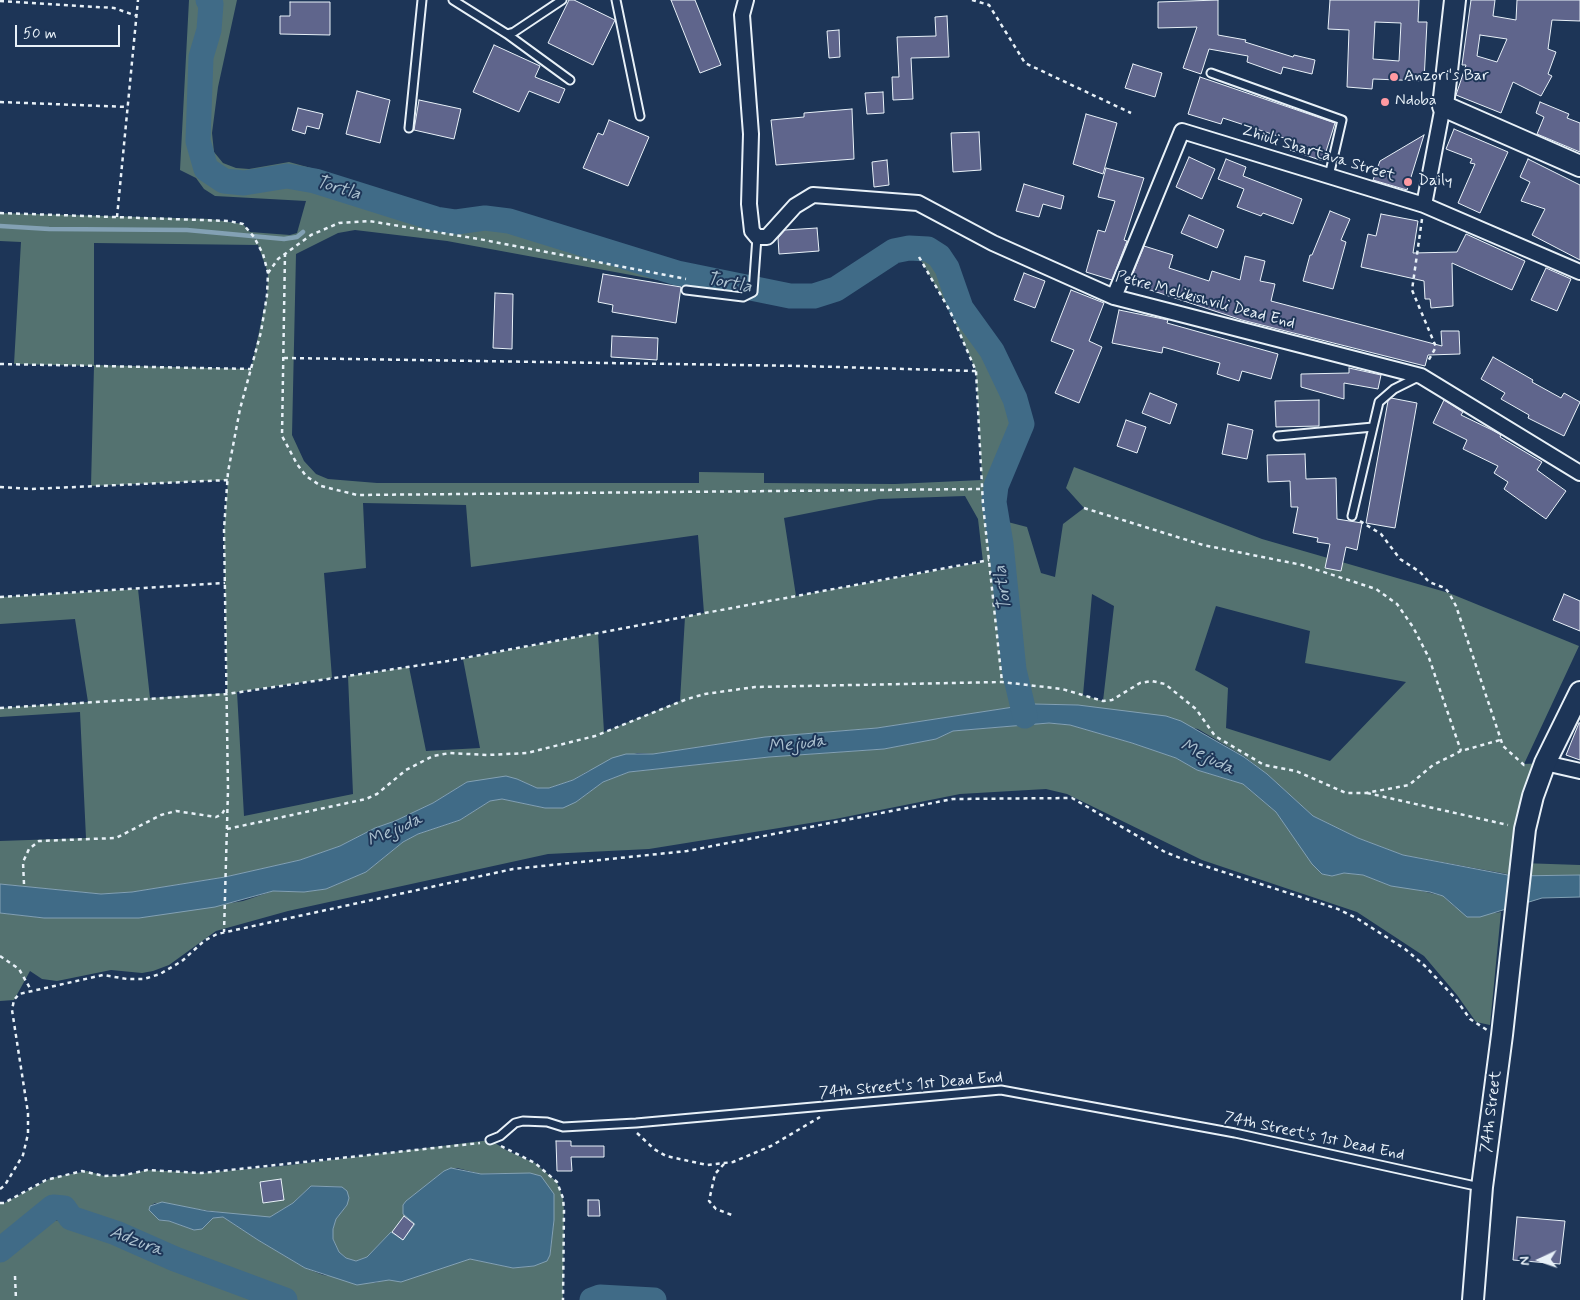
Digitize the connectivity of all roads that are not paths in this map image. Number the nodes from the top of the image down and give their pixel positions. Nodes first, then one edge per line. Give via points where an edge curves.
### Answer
1 (422, 0) edge
2 (454, 0) edge
3 (562, 0) edge
4 (616, 0) edge
5 (746, 0) edge
6 (1456, 0) edge
7 (507, 34) junction
8 (1211, 73) dead end
9 (570, 80) dead end
10 (1443, 106) junction
11 (640, 116) dead end
12 (410, 128) dead end
13 (1580, 166) edge
14 (1329, 176) junction
15 (1424, 205) junction
16 (762, 237) junction
17 (1580, 272) edge
18 (686, 290) dead end
19 (1114, 297) junction
20 (1421, 376) junction
21 (1373, 427) junction
22 (1278, 436) dead end
23 (1580, 473) edge
24 (1352, 516) road end
25 (1580, 692) edge
26 (1545, 763) junction
27 (1580, 770) edge
28 (490, 1140) road end
29 (1482, 1188) junction
30 (1474, 1300) edge

1 - 12 lane
2 - 7 lane
3 - 7 lane
4 - 11 lane
5 - 16 street via 742,15 751,134 750,204 752,231
6 - 10 street
7 - 9 lane
8 - 14 lane via 1342,120
10 - 13 street
10 - 15 street
14 - 15 street, Zhiuli Shartava Street
14 - 19 street, Zhiuli Shartava Street via 1182,131
15 - 17 street, Zhiuli Shartava Street
16 - 18 lane via 753,292 743,297
16 - 19 street, Petre Melikishvili Dead End via 795,206 813,195 918,203 992,243
19 - 20 street, Petre Melikishvili Dead End
20 - 21 lane via 1394,388 1379,402
20 - 23 street, Petre Melikishvili Dead End
21 - 22 lane
21 - 24 lane
25 - 26 street
26 - 27 street
26 - 29 street, 74th Street via 1525,829
28 - 29 lane, 74th Street's 1st Dead End via 515,1123 524,1121 547,1122 563,1127 1001,1090 1235,1133
29 - 30 street, 74th Street

